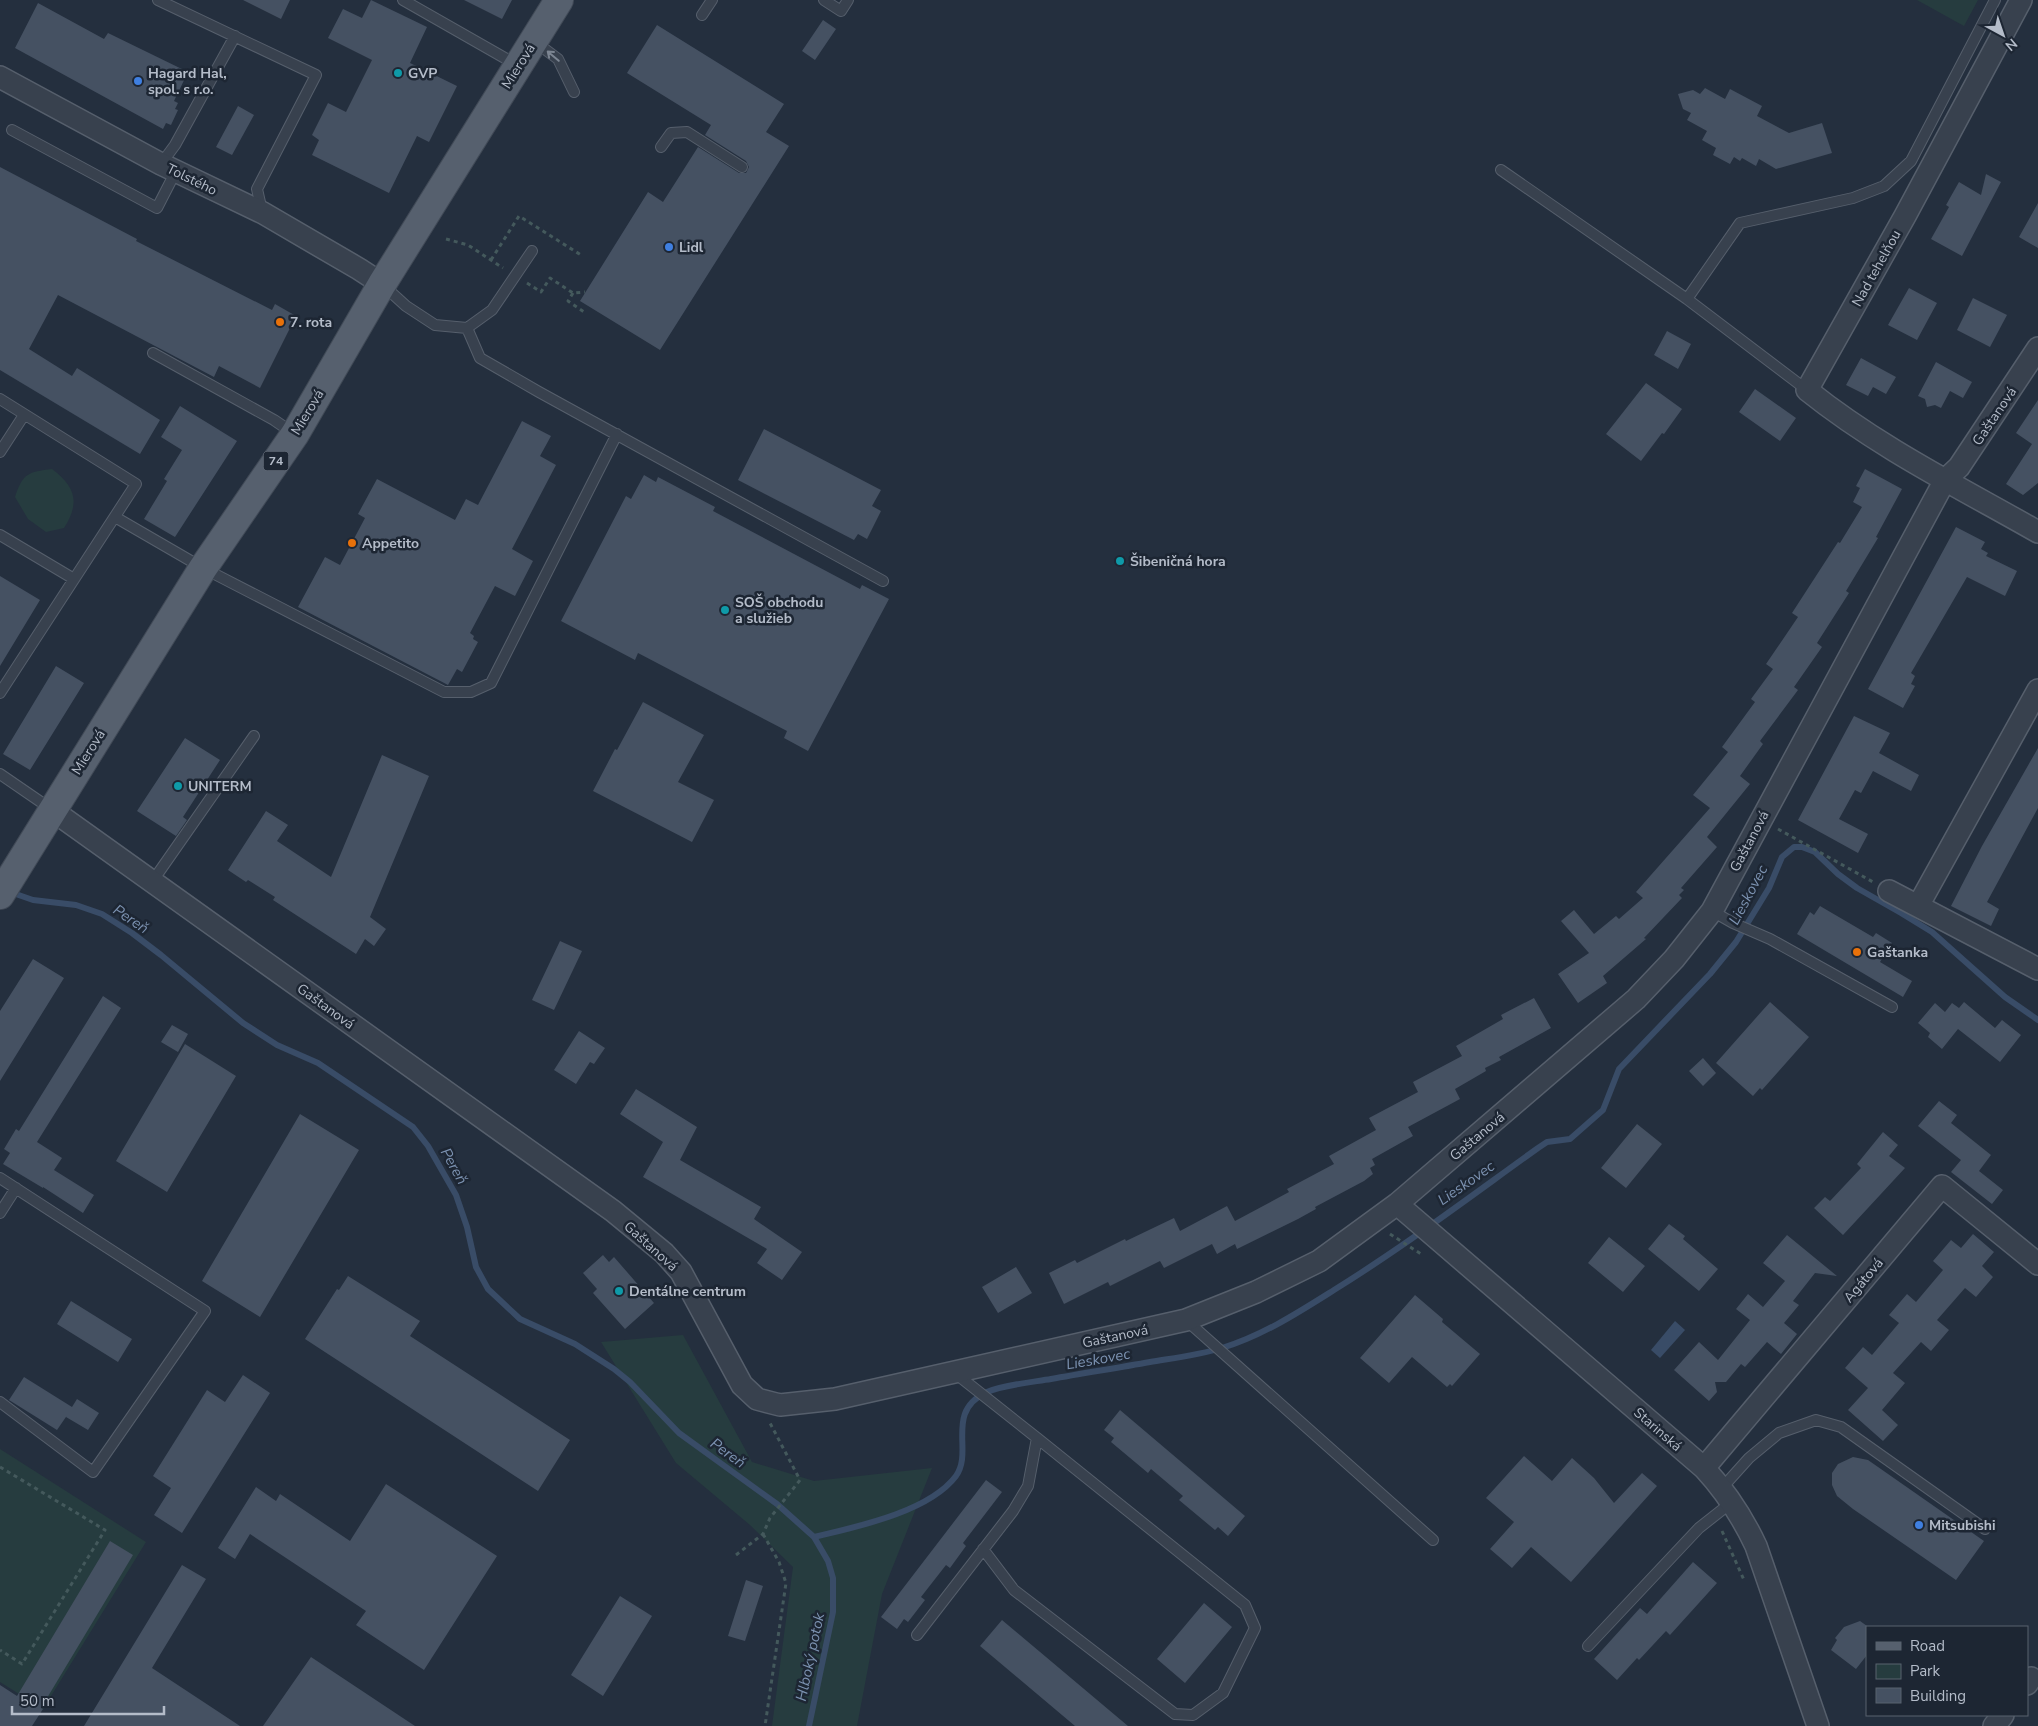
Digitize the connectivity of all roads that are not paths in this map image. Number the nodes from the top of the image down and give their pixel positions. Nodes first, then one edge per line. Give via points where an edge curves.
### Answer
1 (158, 0) edge
2 (403, 0) edge
3 (559, 0) edge
4 (712, 0) edge
5 (824, 0) edge
6 (848, 0) edge
7 (1995, 0) edge
8 (2021, 0) edge
9 (702, 16) dead end
10 (235, 36) junction
11 (533, 41) junction
12 (518, 66) junction
13 (0, 77) edge
14 (574, 92) dead end
15 (12, 130) dead end
16 (661, 147) dead end
17 (742, 167) dead end
18 (168, 168) junction
19 (1501, 170) dead end
20 (263, 213) junction
21 (532, 251) dead end
22 (382, 284) junction
23 (1687, 298) junction
24 (467, 328) junction
25 (2038, 348) edge
26 (153, 353) dead end
27 (1807, 390) junction
28 (0, 399) edge
29 (24, 415) junction
30 (295, 434) junction
31 (617, 434) junction
32 (0, 452) edge
33 (1945, 480) junction
34 (115, 517) junction
35 (2038, 532) edge
36 (0, 535) edge
37 (203, 568) junction
38 (74, 579) junction
39 (884, 581) dead end
40 (2038, 690) edge
41 (0, 693) edge
42 (254, 736) dead end
43 (0, 774) edge
44 (52, 810) junction
45 (152, 882) junction
46 (1889, 891) road end
47 (0, 895) edge
48 (1918, 906) junction
49 (1712, 911) junction
50 (2038, 969) edge
51 (1892, 1007) dead end
52 (0, 1178) edge
53 (16, 1188) junction
54 (1397, 1204) junction
55 (0, 1213) edge
56 (2038, 1264) edge
57 (1186, 1320) junction
58 (954, 1372) junction
59 (0, 1402) edge
60 (1037, 1438) junction
61 (1704, 1468) junction
62 (1727, 1495) junction
63 (1985, 1529) dead end
64 (1433, 1540) dead end
65 (983, 1549) junction
66 (917, 1635) dead end
67 (1588, 1646) dead end
68 (2002, 1716) edge
69 (1818, 1726) edge
70 (1994, 1726) edge

1 - 10 lane
2 - 12 lane
3 - 11 main road, Mierová / 74
4 - 9 lane
5 - 6 lane via 841,11
7 - 23 lane via 1911,161 1884,186 1853,198 1740,223
8 - 27 street, Nad tehelňou
10 - 18 lane via 175,145
10 - 20 lane via 316,75 257,189
11 - 12 main road, Mierová / 74
14 -> 11 lane via 558,59
12 - 22 main road, Mierová / 74
13 - 18 street, Tolstého
15 - 18 lane via 157,208
16 - 17 lane via 671,133 687,132
18 - 20 street, Tolstého
19 - 23 lane
20 - 22 street, Tolstého
21 - 24 lane via 492,310
22 - 24 lane via 406,306 435,324
22 - 30 main road, Mierová / 74
23 - 27 lane
24 - 31 lane via 480,358
25 - 33 street, Gaštanová via 1959,467
26 - 30 lane
27 - 33 street via 1876,441
28 - 29 lane
29 - 32 lane
29 - 34 lane via 136,484
30 - 37 main road, Mierová / 74
31 - 37 lane via 491,683 471,692 444,692
31 - 39 lane
33 - 35 street
33 - 49 street, Gaštanová
34 - 37 lane
34 - 38 lane
36 - 38 lane
37 - 44 main road, Mierová / 74
38 - 41 lane
40 - 48 street
42 - 45 lane
43 - 44 lane
44 - 45 street, Gaštanová
44 - 47 main road, Mierová / 74
45 - 58 street, Gaštanová via 613,1212 664,1253 681,1272 742,1385 757,1399 780,1405 835,1399
46 - 48 street
48 - 50 street
49 - 51 lane via 1770,939
49 - 54 street, Gaštanová via 1674,959 1636,999
52 - 53 lane
53 - 55 lane
53 - 59 lane via 205,1311 93,1472
54 - 57 street, Gaštanová via 1319,1261 1256,1292
54 - 61 street, Starinská
56 - 61 street, Agátová via 1942,1186
57 - 58 street, Gaštanová
57 - 64 lane
58 - 60 lane
60 - 65 lane via 1028,1486
60 - 65 lane via 1245,1605 1255,1628 1224,1693 1193,1715 1175,1714 1014,1590
61 - 62 street, Starinská
62 - 63 lane via 1749,1458 1779,1433 1816,1420 1841,1427
62 - 67 lane via 1714,1515
62 - 69 street, Starinská via 1759,1553
65 - 66 lane
68 - 70 street

